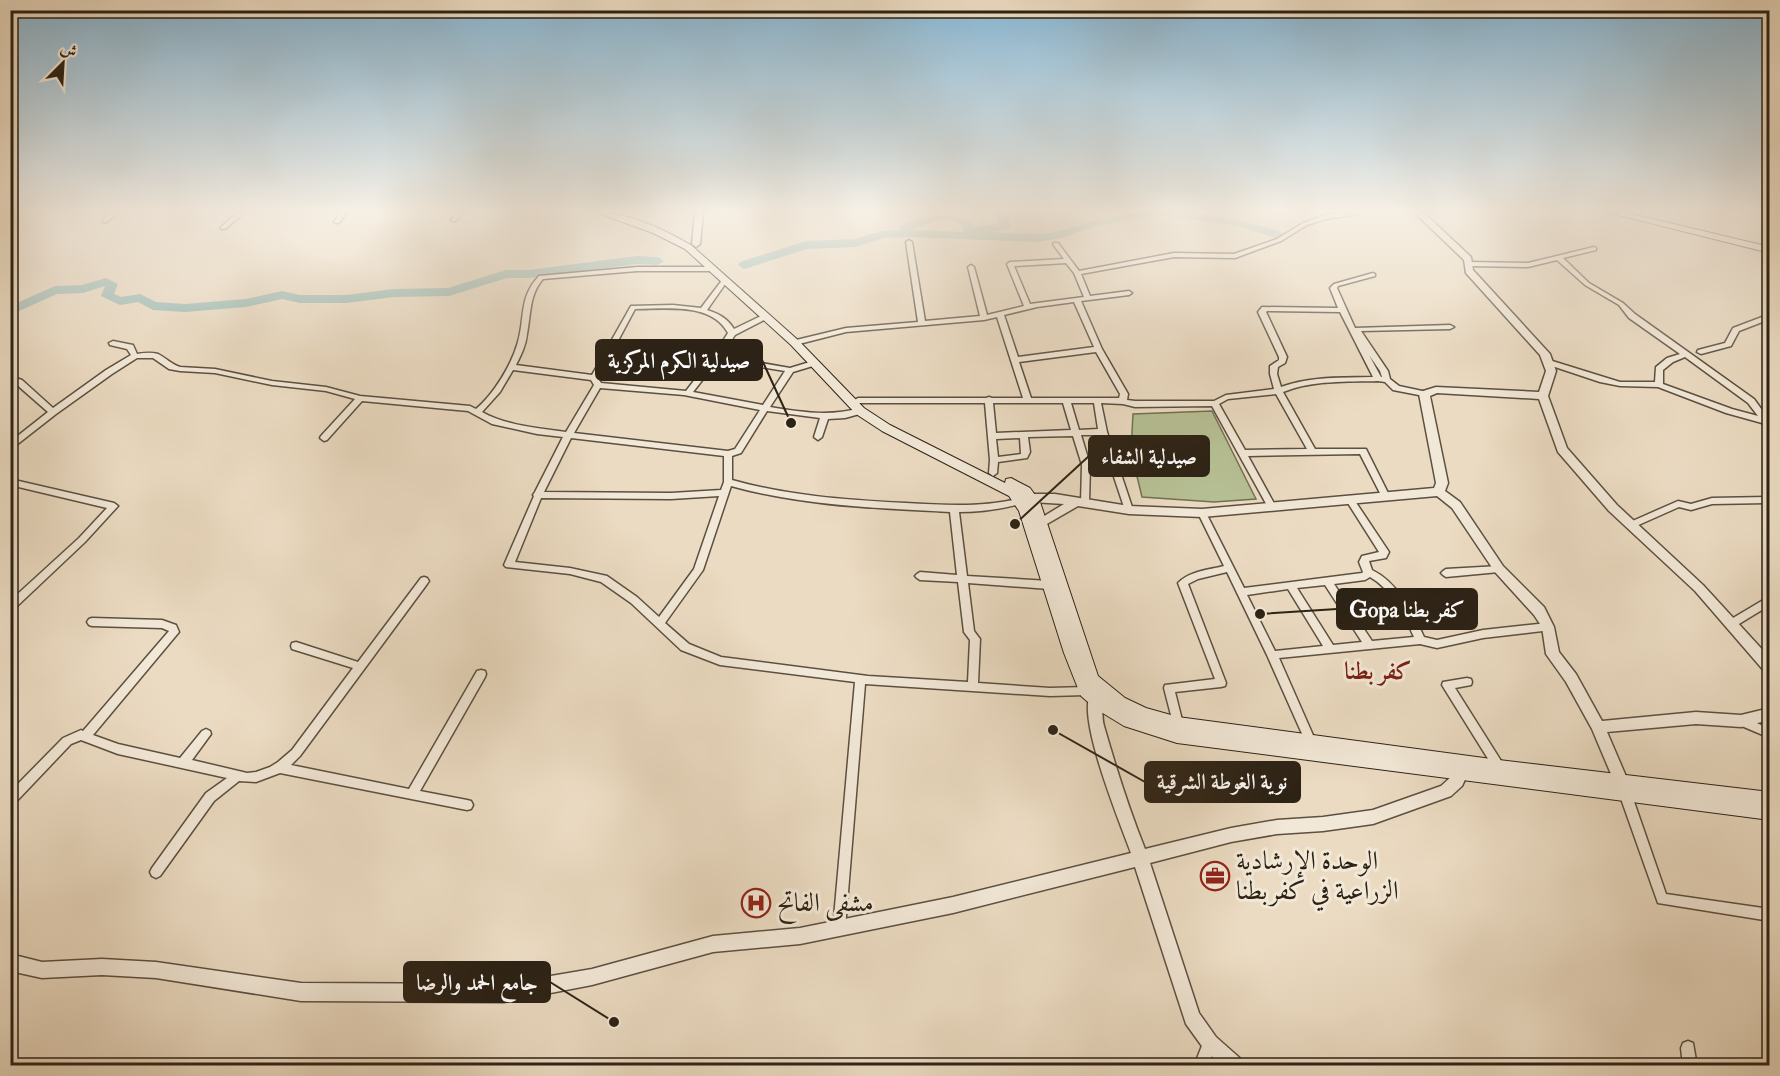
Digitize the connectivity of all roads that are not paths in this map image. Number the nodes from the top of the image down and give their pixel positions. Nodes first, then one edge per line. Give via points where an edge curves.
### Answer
1 (705, 262) edge
2 (715, 262) edge
3 (912, 262) edge
4 (1045, 262) edge
5 (1069, 262) edge
6 (1135, 262) edge
7 (1540, 262) edge
8 (1564, 262) edge
9 (1469, 264) joint
10 (971, 267) dead end
11 (713, 269) junction
12 (1077, 273) junction
13 (1373, 275) dead end
14 (725, 280) junction
15 (1130, 294) dead end
16 (1088, 299) junction
17 (1077, 300) junction
18 (1028, 307) junction
19 (1342, 310) junction
20 (702, 311) junction
21 (1000, 314) junction
22 (1770, 316) edge
23 (766, 317) junction
24 (984, 318) junction
25 (922, 322) junction
26 (1450, 327) dead end
27 (732, 333) junction
28 (799, 342) junction
29 (113, 343) dead end
30 (1098, 349) junction
31 (1701, 352) dead end
32 (1685, 355) junction
33 (135, 356) junction
34 (716, 357) junction
35 (1015, 360) junction
36 (1550, 362) junction
37 (813, 363) junction
38 (510, 367) junction
39 (790, 370) junction
40 (10, 378) edge
41 (1382, 380) junction
42 (596, 381) junction
43 (1659, 385) junction
44 (1279, 391) junction
45 (687, 394) junction
46 (1424, 394) junction
47 (1543, 396) junction
48 (360, 399) junction
49 (989, 399) junction
50 (1029, 400) junction
51 (1066, 401) junction
52 (1097, 401) junction
53 (1123, 401) junction
54 (1215, 402) junction
55 (856, 405) junction
56 (765, 408) junction
57 (53, 412) junction
58 (477, 412) junction
59 (825, 415) junction
60 (1768, 424) edge
61 (1103, 432) junction
62 (1078, 433) junction
63 (566, 435) junction
64 (1024, 435) junction
65 (991, 436) junction
66 (818, 437) dead end
67 (324, 438) dead end
68 (10, 447) edge
69 (1313, 452) junction
70 (1243, 453) junction
71 (728, 454) junction
72 (994, 467) junction
73 (10, 482) edge
74 (728, 482) junction
75 (1439, 492) junction
76 (724, 493) junction
77 (537, 495) junction
78 (1386, 497) junction
79 (1026, 500) junction
80 (1350, 500) junction
81 (1767, 500) dead end
82 (1080, 503) junction
83 (1272, 507) junction
84 (954, 509) junction
85 (1129, 510) junction
86 (1202, 513) junction
87 (1040, 524) junction
88 (1631, 525) junction
89 (1230, 568) junction
90 (1499, 568) junction
91 (1368, 572) junction
92 (1446, 573) dead end
93 (920, 576) dead end
94 (962, 579) junction
95 (1327, 580) junction
96 (423, 581) dead end
97 (1049, 585) junction
98 (1291, 586) junction
99 (1241, 592) junction
100 (1770, 600) edge
101 (12, 603) edge
102 (92, 622) dead end
103 (659, 624) junction
104 (1731, 624) junction
105 (1548, 627) junction
106 (1420, 640) junction
107 (1369, 645) junction
108 (296, 646) dead end
109 (1331, 650) junction
110 (1272, 655) junction
111 (359, 666) junction
112 (1770, 668) edge
113 (480, 674) dead end
114 (860, 679) junction
115 (1467, 682) dead end
116 (973, 686) junction
117 (1091, 695) junction
118 (1770, 714) edge
119 (1741, 721) junction
120 (1178, 724) junction
121 (1598, 727) junction
122 (206, 734) dead end
123 (1770, 734) edge
124 (86, 735) junction
125 (1311, 742) junction
126 (182, 764) junction
127 (1499, 767) junction
128 (280, 768) junction
129 (1461, 773) junction
130 (236, 777) junction
131 (1623, 787) junction
132 (412, 794) junction
133 (10, 800) edge
134 (1770, 800) edge
135 (467, 805) dead end
136 (1770, 812) edge
137 (1140, 857) junction
138 (156, 872) dead end
139 (1770, 915) edge
140 (839, 929) junction
141 (10, 962) edge
142 (1210, 1043) junction
143 (1688, 1048) dead end
144 (1201, 1065) edge
145 (1236, 1065) edge
146 (1690, 1065) edge

1 - 11 main road
2 - 28 main road
3 - 25 street
4 - 18 street via 1010,264
5 - 12 street
6 - 12 street
7 - 9 street
8 - 32 street via 1587,284 1621,304
9 - 36 street via 1470,272
10 - 24 street
11 - 14 main road
11 - 38 street via 637,269 542,277 534,283 524,315 521,345
12 - 16 street
13 - 19 street via 1336,285
14 - 20 street
14 - 23 main road
15 - 16 street
16 - 17 street
17 - 18 street
17 - 30 street
18 - 21 street
19 - 41 street
19 - 44 street via 1262,312 1283,357 1272,371
20 - 27 street via 722,320
20 - 42 street via 633,307
21 - 24 street
21 - 35 street
22 - 31 street via 1736,330 1728,344
23 - 27 street
23 - 28 main road
24 - 25 street
25 - 28 street via 846,330
26 - 41 street via 1358,329 1384,371
27 - 34 street
28 - 37 main road
28 - 55 main road
29 - 33 street via 130,347
30 - 35 street
30 - 53 street via 1124,394
32 - 43 street via 1659,369
32 - 60 street via 1751,401
33 - 48 street via 155,356 180,369 326,389
33 - 57 street
34 - 39 street
34 - 45 street
35 - 50 street
36 - 43 street via 1620,384
36 - 47 street
37 - 39 street
37 - 55 main road
38 - 42 street
38 - 58 street via 488,403
39 - 56 street
40 - 57 street
41 - 44 street via 1313,381
41 - 46 street
42 - 45 street
42 - 63 street
43 - 60 street
44 - 54 street via 1226,397
44 - 69 street
45 - 56 street
46 - 47 street via 1436,390
46 - 75 street via 1442,483
47 - 88 street via 1562,449
48 - 58 street via 434,404
48 - 67 street
49 - 50 street
49 - 55 street
49 - 65 street
50 - 51 street
51 - 52 street
51 - 62 street
52 - 53 street
52 - 61 street
53 - 54 street
54 - 70 street
55 - 59 street via 847,415
55 - 72 main road
55 - 79 main road via 886,428
56 - 59 street
56 - 71 street via 738,451
57 - 68 street
58 - 63 street via 492,421
59 - 66 street
61 - 62 street
61 - 85 street
62 - 64 street
62 - 82 street via 1086,465
63 - 71 street
63 - 77 street
64 - 65 street
64 - 72 street via 1024,456
65 - 72 street
69 - 70 street
69 - 78 street via 1363,451
70 - 83 street
71 - 74 street
72 - 79 main road
73 - 101 street via 114,506
74 - 76 street
74 - 84 street via 799,499
75 - 78 street
75 - 90 street via 1456,505
76 - 77 street via 647,497
76 - 103 street via 698,570
77 - 103 street via 509,565 604,579
78 - 80 street
79 - 82 street via 1055,498
79 - 84 street via 1006,506
79 - 87 main road
79 - 97 main road
80 - 83 street
80 - 91 street via 1384,552 1383,556 1365,558
81 - 88 street via 1712,501 1690,507 1678,504
82 - 85 street
82 - 87 street
83 - 86 street
84 - 94 street
85 - 86 street
86 - 89 street
87 - 120 main road via 1090,679 1131,710
88 - 104 street via 1699,588
89 - 99 street
89 - 120 street via 1195,576 1183,583 1221,683 1169,688
90 - 92 street
90 - 105 street via 1539,611
91 - 95 street via 1365,576
91 - 106 street via 1385,583
93 - 94 street
94 - 97 street
94 - 116 street via 969,632 975,639
95 - 98 street
95 - 107 street
96 - 111 street
97 - 117 main road via 1071,653
98 - 99 street
98 - 109 street
99 - 110 street
100 - 104 street
102 - 124 street via 162,624 174,632
103 - 114 street via 685,647 720,661
104 - 112 street
105 - 106 street via 1437,644
105 - 121 street via 1553,654
106 - 107 street
107 - 109 street
108 - 111 street
109 - 110 street
110 - 125 street
111 - 128 street via 296,753
113 - 132 street
114 - 116 street
114 - 140 street
115 - 127 street via 1447,685
116 - 117 street
117 - 129 main road via 1130,721 1177,736
117 - 137 street via 1116,794
118 - 119 street
119 - 121 street via 1696,718
119 - 123 street
120 - 125 main road
121 - 131 street
122 - 126 street
124 - 126 street via 97,743
124 - 133 street via 67,741
125 - 127 main road
126 - 130 street
127 - 131 main road
128 - 130 street via 264,775
128 - 132 street
129 - 131 main road
129 - 137 street via 1446,791 1373,817 1277,827
130 - 138 street via 210,797
131 - 134 main road
131 - 136 main road
131 - 139 street via 1662,900
132 - 135 street
137 - 140 street via 953,905
137 - 142 street via 1192,1018
140 - 141 street via 714,944 592,977 504,993 301,992 156,970 42,970
142 - 144 street
142 - 145 street
143 - 146 street

